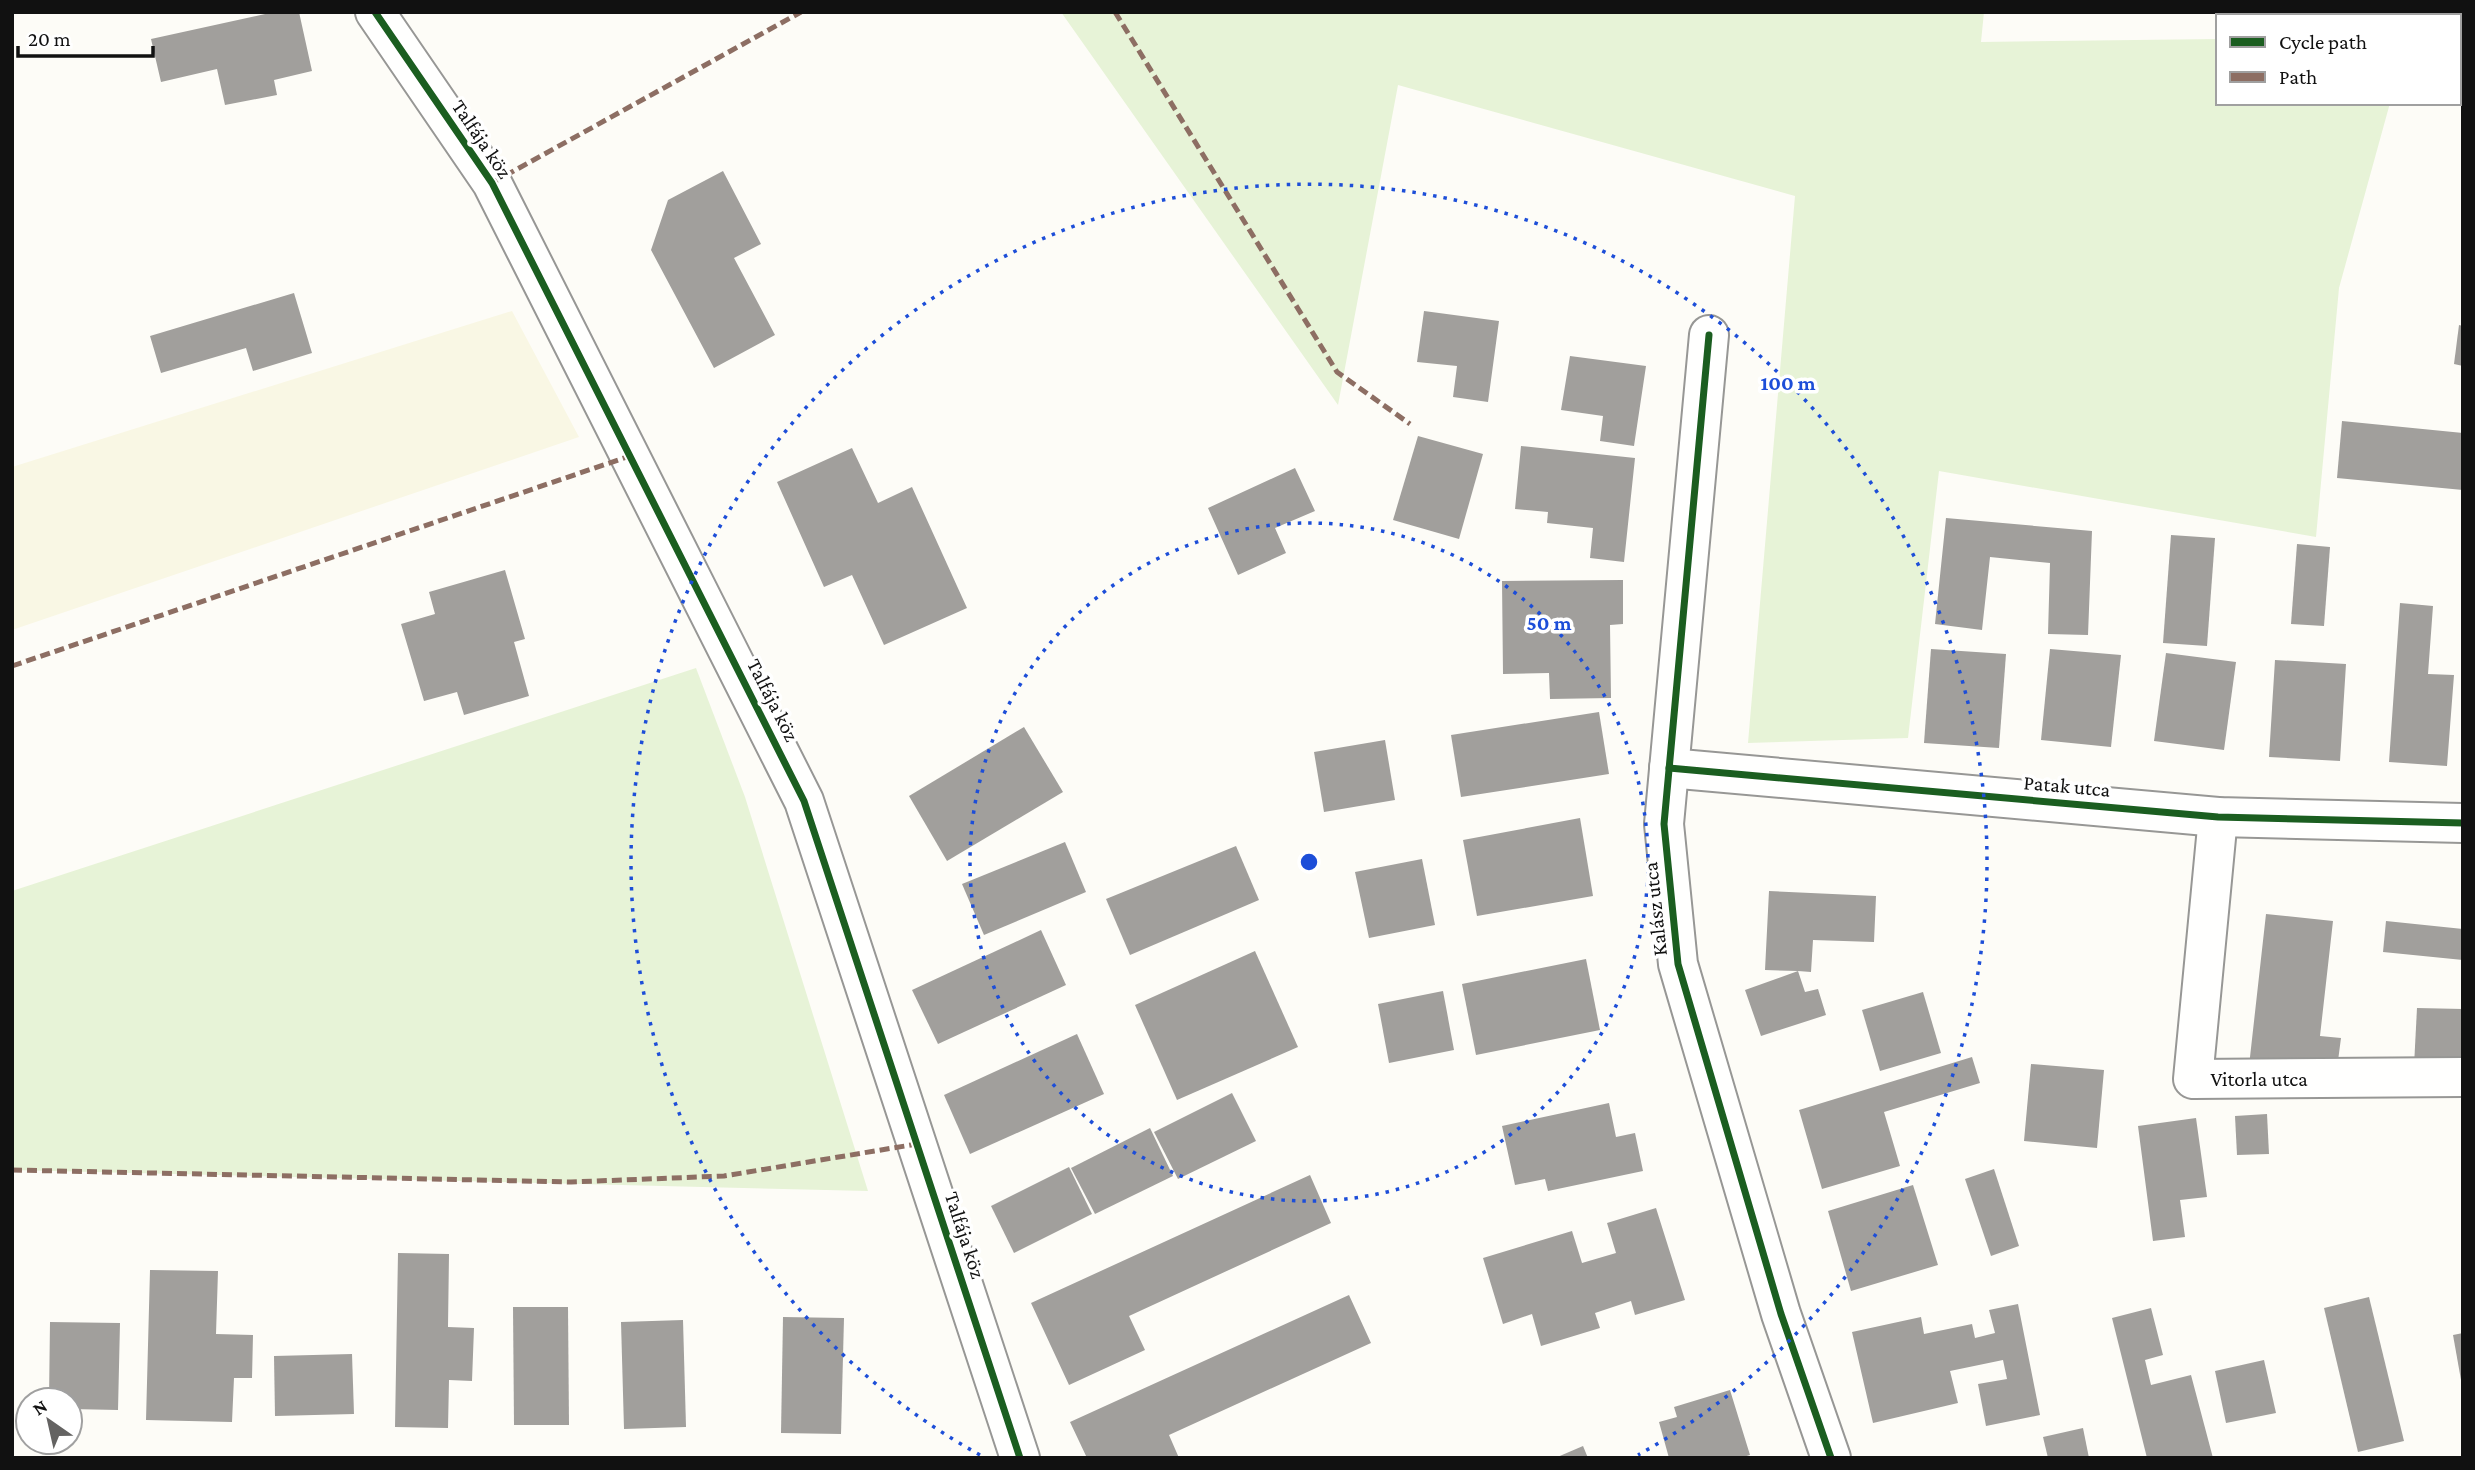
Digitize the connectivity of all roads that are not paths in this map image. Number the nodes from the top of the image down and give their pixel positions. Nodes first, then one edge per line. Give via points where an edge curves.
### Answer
1 (375, 12) edge
2 (1709, 335) dead end
3 (1668, 768) junction
4 (2218, 817) junction
5 (2463, 823) edge
6 (2463, 1077) edge
7 (1020, 1458) edge
8 (1830, 1458) edge

1 - 7 street, Talfája köz via 492,183 804,801
2 - 3 street, Kalász utca
3 - 4 street, Patak utca
3 - 8 street, Kalász utca via 1664,824 1678,964 1781,1314
4 - 5 street, Patak utca
4 - 6 street, Vitorla utca via 2193,1079

